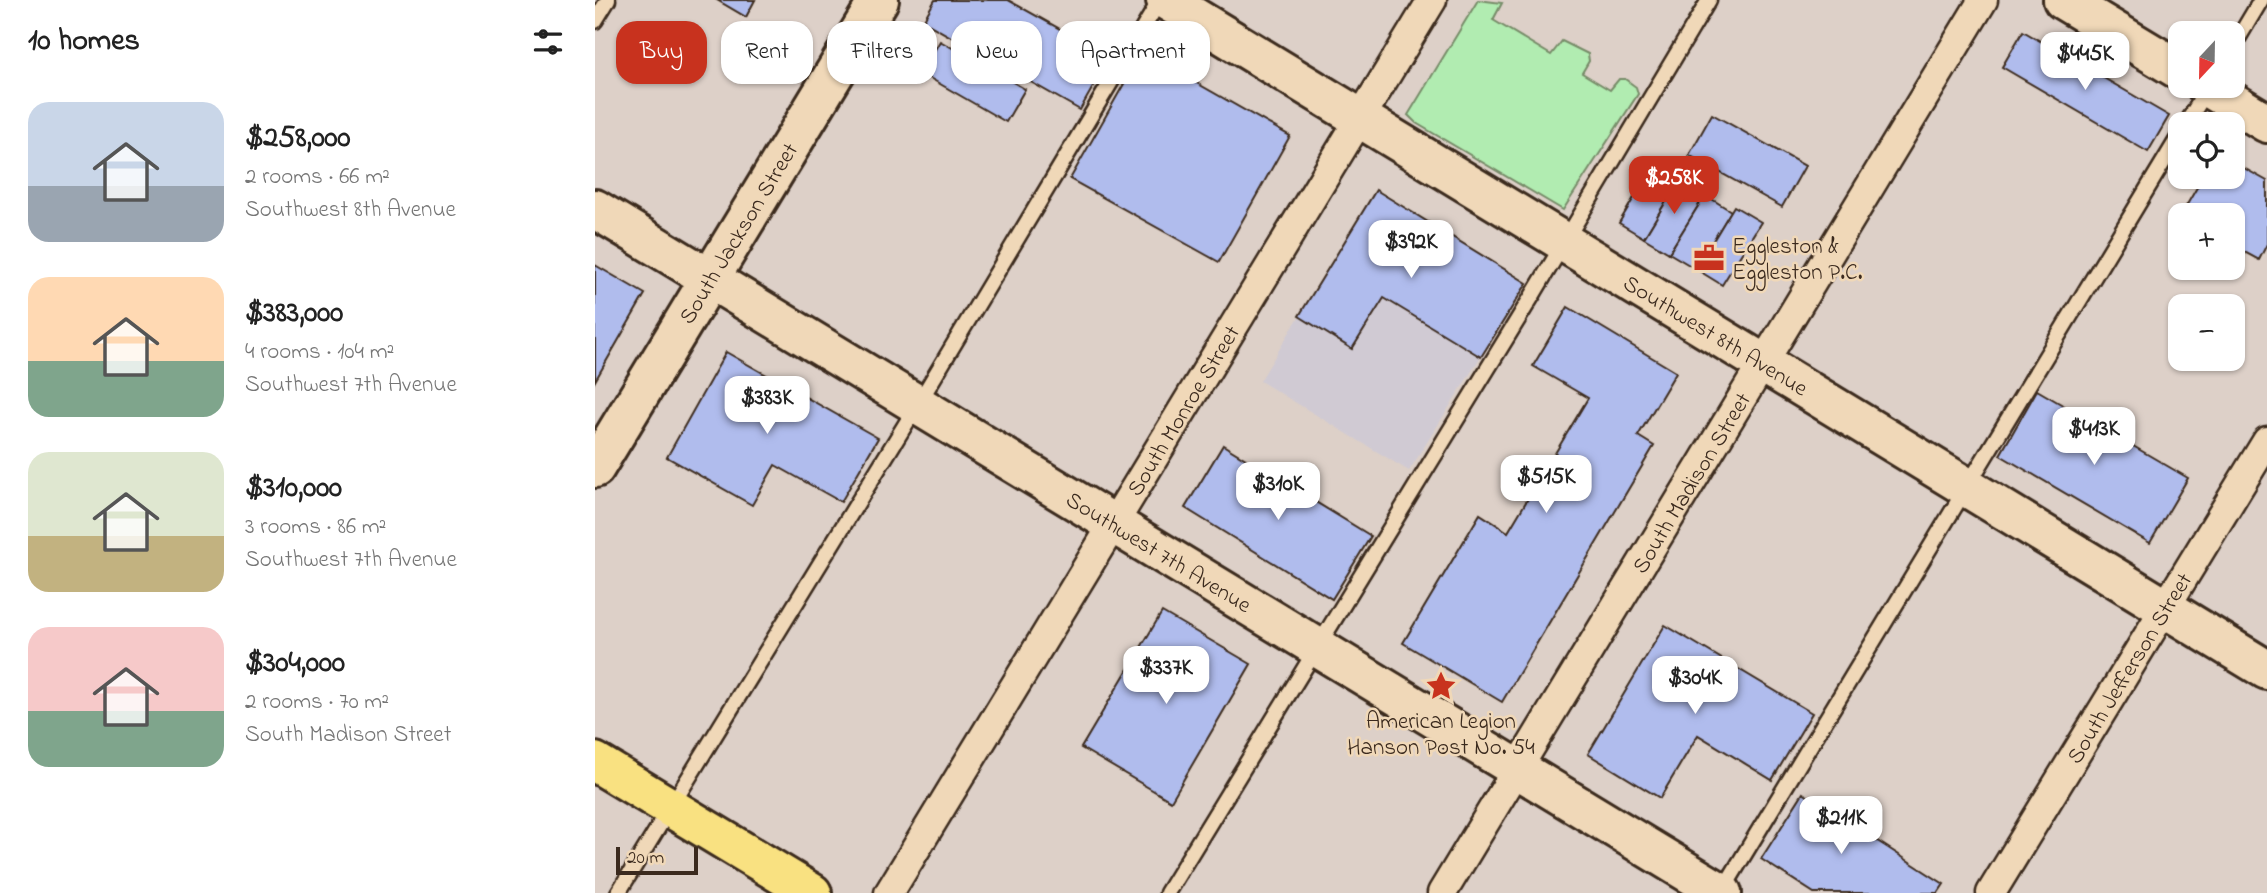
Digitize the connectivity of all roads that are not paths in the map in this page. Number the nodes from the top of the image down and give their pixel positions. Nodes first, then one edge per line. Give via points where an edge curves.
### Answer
1 (608, 0) edge
2 (879, 0) edge
3 (1160, 0) edge
4 (1165, 0) edge
5 (1431, 0) edge
6 (1709, 0) edge
7 (1983, 0) edge
8 (2063, 0) edge
9 (2261, 0) edge
10 (595, 21) edge
11 (2245, 27) edge
12 (2168, 62) edge
13 (2227, 98) edge
14 (1360, 119) junction
15 (2267, 123) edge
16 (2168, 154) edge
17 (595, 209) edge
18 (1563, 243) junction
19 (710, 278) junction
20 (1763, 364) junction
21 (918, 404) junction
22 (2267, 441) edge
23 (595, 468) edge
24 (1965, 487) junction
25 (1114, 523) junction
26 (2165, 609) junction
27 (1318, 647) junction
28 (2267, 670) edge
29 (595, 762) edge
30 (1518, 769) junction
31 (670, 808) junction
32 (618, 893) edge
33 (812, 893) edge
34 (889, 893) edge
35 (1167, 893) edge
36 (1442, 893) edge
37 (1722, 893) edge
38 (1991, 893) edge

1 - 10 lane
2 - 19 main road, South Jackson Street
3 - 21 lane
4 - 14 main road, Southwest 8th Avenue
5 - 14 street, South Monroe Street
6 - 18 lane
7 - 20 street, South Madison Street
8 - 12 main road
9 - 11 lane
13 - 15 main road
14 - 18 main road, Southwest 8th Avenue
14 - 25 street, South Monroe Street
16 - 24 lane
17 - 19 main road, Southwest 7th Avenue
18 - 20 main road, Southwest 8th Avenue
18 - 27 lane
19 - 21 main road, Southwest 7th Avenue
19 - 23 main road, South Jackson Street
20 - 24 main road, Southwest 8th Avenue
20 - 30 street, South Madison Street
21 - 25 main road, Southwest 7th Avenue
21 - 31 lane
22 - 26 street, South Jefferson Street
24 - 26 main road, Southwest 8th Avenue
24 - 37 lane
25 - 27 main road, Southwest 7th Avenue
25 - 34 street, South Monroe Street
26 - 28 main road, Southwest 8th Avenue
26 - 38 street, South Jefferson Street
27 - 30 main road, Southwest 7th Avenue
27 - 35 lane
29 - 31 main road
30 - 36 street, South Madison Street
30 - 37 main road, Southwest 7th Avenue
31 - 32 lane
31 - 33 main road

